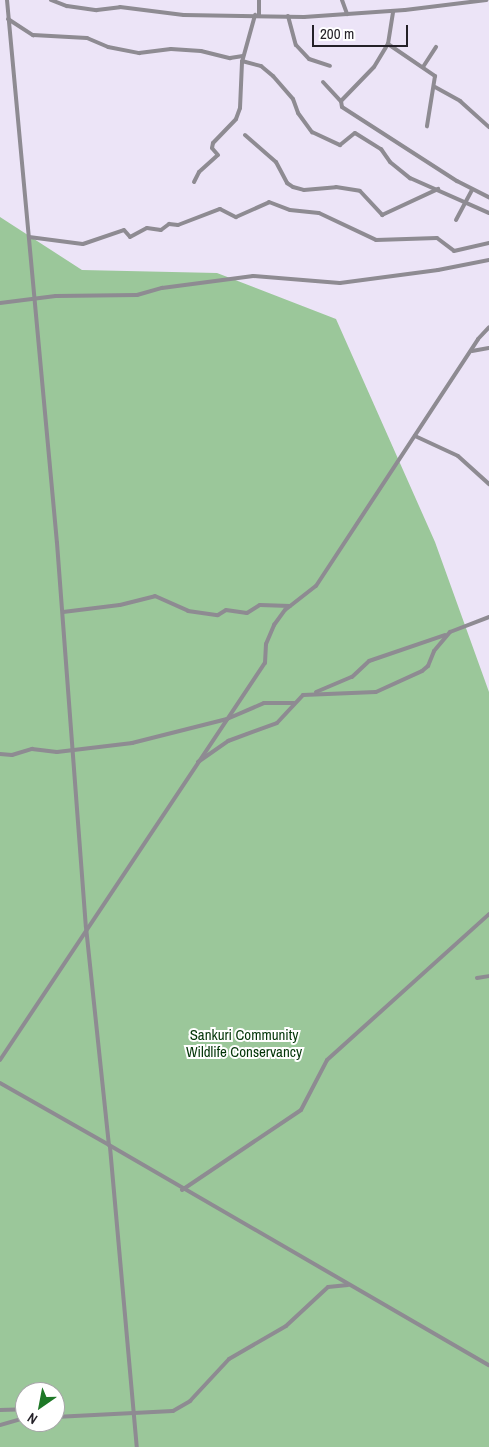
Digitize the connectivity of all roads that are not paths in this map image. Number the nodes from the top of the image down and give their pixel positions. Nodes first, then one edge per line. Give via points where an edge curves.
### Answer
1 (6, 0) edge
2 (51, 0) edge
3 (258, 0) edge
4 (342, 0) edge
5 (486, 0) edge
6 (470, 1) edge
7 (7, 8) junction
8 (0, 9) edge
9 (393, 11) junction
10 (347, 14) junction
11 (257, 16) junction
12 (288, 16) junction
13 (8, 19) junction
14 (388, 44) junction
15 (436, 47) dead end
16 (243, 58) junction
17 (330, 66) dead end
18 (423, 67) junction
19 (323, 82) dead end
20 (435, 87) junction
21 (341, 101) junction
22 (427, 126) dead end
23 (489, 127) edge
24 (245, 135) dead end
25 (194, 182) dead end
26 (438, 188) junction
27 (472, 190) junction
28 (489, 197) edge
29 (465, 203) junction
30 (489, 213) edge
31 (456, 220) dead end
32 (29, 237) junction
33 (489, 243) edge
34 (489, 260) edge
35 (34, 300) junction
36 (0, 303) edge
37 (489, 327) edge
38 (489, 348) edge
39 (471, 352) junction
40 (415, 436) junction
41 (489, 484) edge
42 (290, 606) junction
43 (62, 612) junction
44 (489, 617) edge
45 (447, 635) junction
46 (315, 693) junction
47 (294, 703) junction
48 (227, 719) junction
49 (74, 750) junction
50 (0, 754) edge
51 (197, 763) junction
52 (489, 914) edge
53 (86, 927) junction
54 (489, 976) edge
55 (478, 978) dead end
56 (0, 1060) edge
57 (0, 1083) edge
58 (109, 1146) junction
59 (182, 1190) junction
60 (350, 1286) junction
61 (489, 1366) edge
62 (15, 1409) edge
63 (0, 1410) edge
64 (134, 1414) junction
65 (65, 1417) edge
66 (15, 1421) edge
67 (0, 1425) edge
68 (137, 1447) edge

1 - 7 street
2 - 11 street via 67,6 98,10 120,8 143,12
3 - 11 street
4 - 10 street
5 - 6 street
6 - 9 street
7 - 8 street
7 - 13 street
9 - 10 street
9 - 14 street
10 - 12 street
11 - 12 street
11 - 16 street
12 - 17 street via 296,45 309,59
13 - 16 street via 33,35 87,38 116,49 139,53 171,49
13 - 32 street
14 - 18 street
14 - 21 street via 374,67
15 - 18 street
16 - 25 street via 240,108 236,119 213,143 212,148 218,155 199,172
16 - 26 street via 274,76 293,100 310,131 340,145 356,134 381,149 390,162 410,178
18 - 20 street via 436,76
19 - 21 street
20 - 22 street
20 - 23 street via 460,101
21 - 27 street via 342,107
24 - 26 street via 276,162 287,183 293,187 304,190 336,187 360,191 382,215
26 - 29 street
27 - 28 street
27 - 29 street
29 - 30 street
29 - 31 street
32 - 33 street via 83,244 124,230 130,237 147,228 161,230 169,224 178,225 220,209 236,217 269,202 290,210 319,213 376,240 437,238 454,251
32 - 35 street
34 - 35 street via 340,283 253,276 162,288 137,296 56,296
35 - 36 street
35 - 43 street
37 - 39 street
38 - 39 street
39 - 40 street
40 - 41 street via 458,456
40 - 42 street via 316,586
42 - 43 street via 260,605 247,613 226,610 218,615 188,612 155,596 120,605
42 - 48 street via 270,632 265,663
43 - 49 street
44 - 45 street
45 - 46 street via 369,661 352,677
45 - 46 street via 434,651 426,669 385,688 360,695
46 - 47 street via 303,695
47 - 48 street via 264,703
47 - 51 street via 277,723 228,741
48 - 49 street via 132,744
48 - 51 street
49 - 50 street via 32,749 12,755
49 - 53 street
51 - 53 street
52 - 59 street via 327,1060 301,1110
53 - 56 street
53 - 58 street
54 - 55 street
57 - 58 street
58 - 59 street
58 - 64 street
59 - 60 street
60 - 61 street
60 - 64 street via 328,1287 286,1326 229,1359 182,1406 164,1414
62 - 63 street
64 - 65 street
64 - 68 street
66 - 67 street

